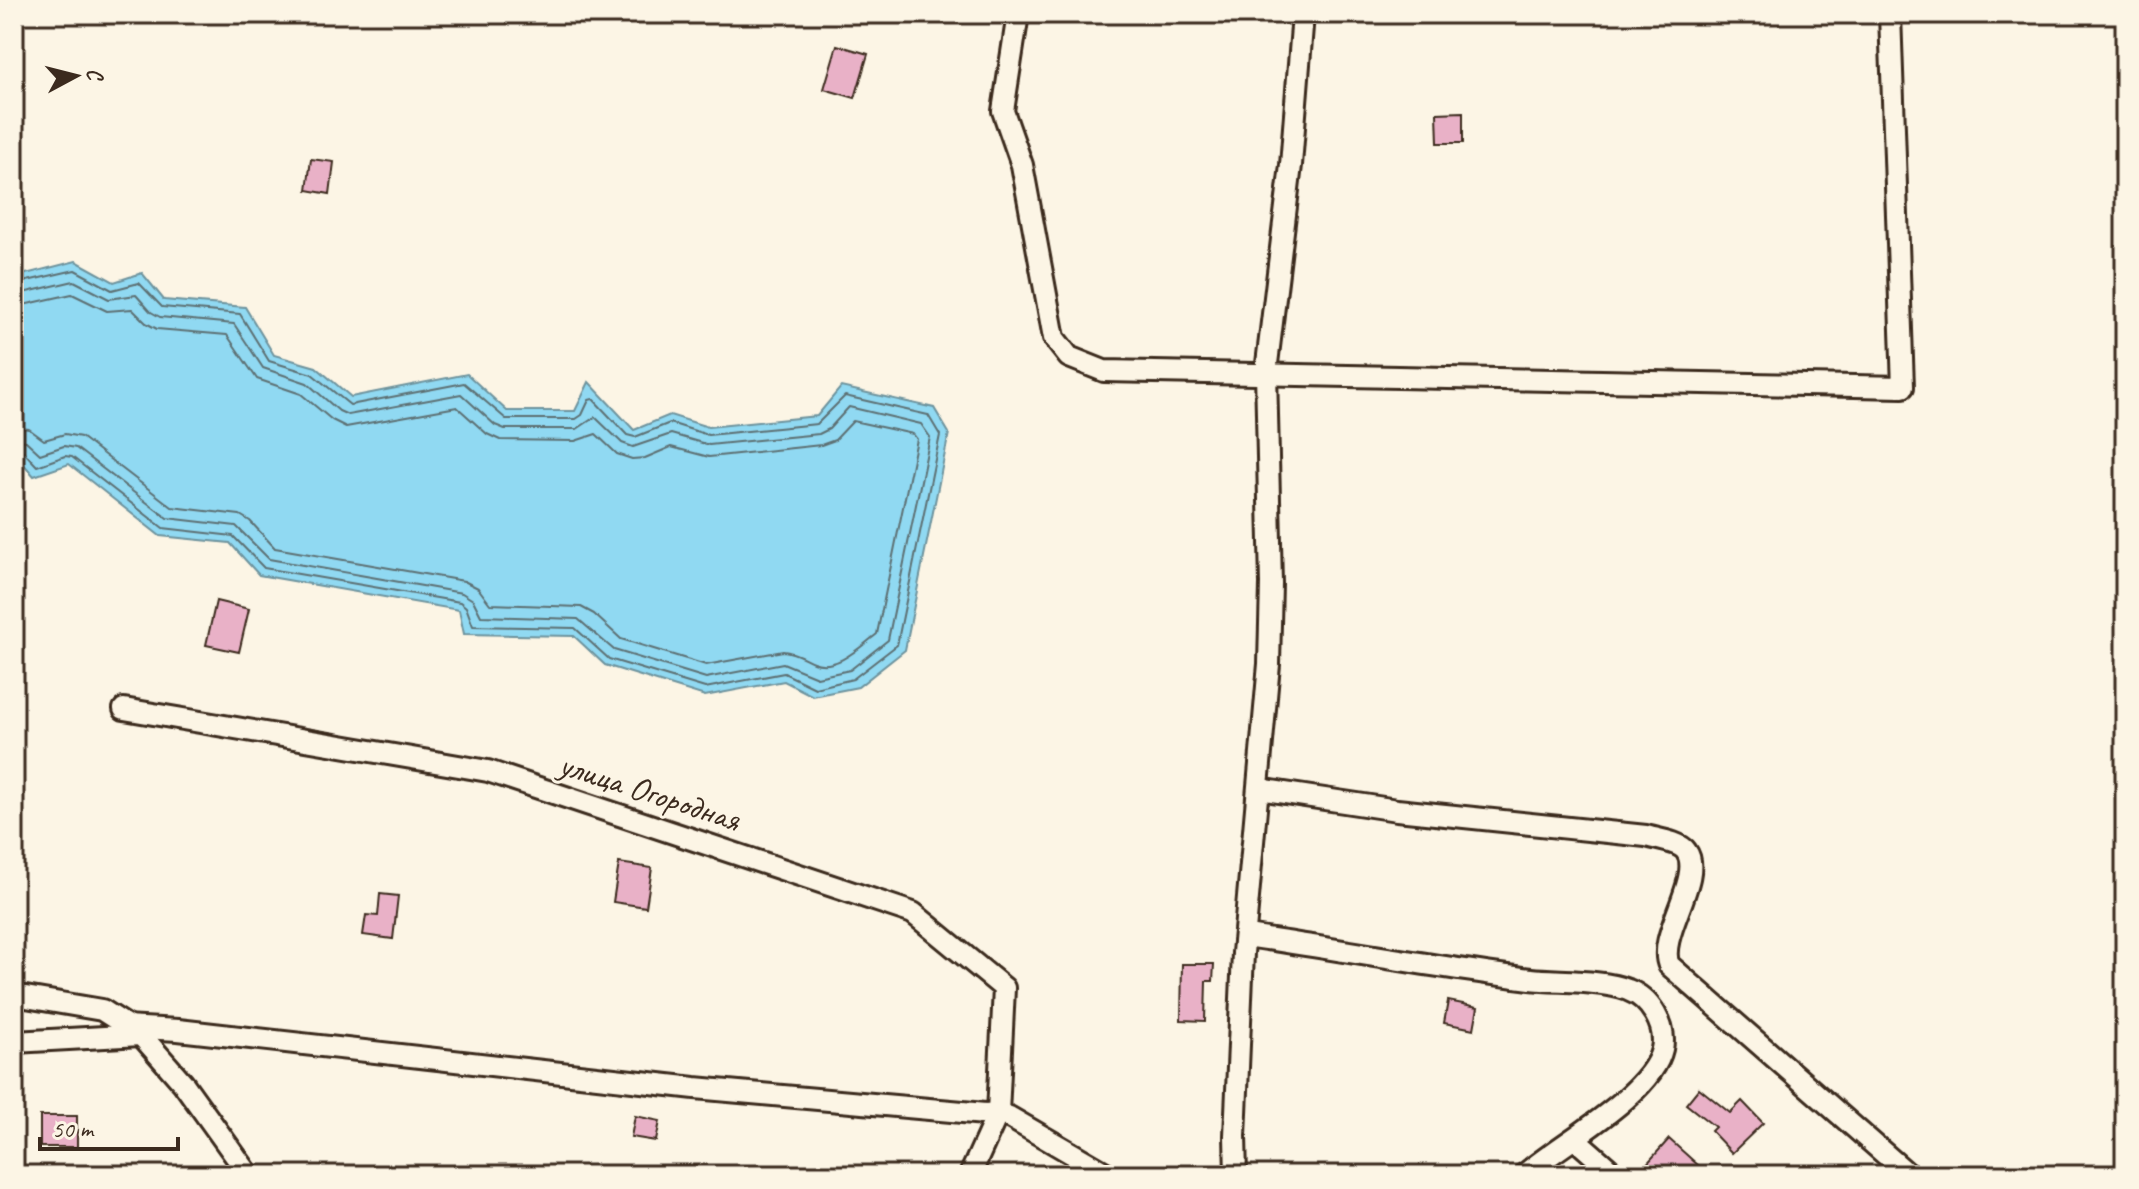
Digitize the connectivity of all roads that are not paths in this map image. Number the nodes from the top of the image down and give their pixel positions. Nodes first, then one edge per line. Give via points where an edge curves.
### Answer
1 (1018, 14) edge
2 (1303, 14) edge
3 (1890, 14) edge
4 (1266, 372) junction
5 (124, 709) dead end
6 (1259, 789) junction
7 (1247, 936) junction
8 (14, 995) edge
9 (133, 1031) junction
10 (14, 1042) edge
11 (998, 1113) junction
12 (1575, 1139) junction
13 (249, 1175) edge
14 (970, 1175) edge
15 (1109, 1175) edge
16 (1236, 1175) edge
17 (1524, 1175) edge
18 (1616, 1175) edge
19 (1909, 1175) edge

1 - 4 street via 1003,111 1022,165 1054,338 1069,357 1104,371
2 - 4 street
3 - 4 street via 1903,387
4 - 6 street via 1271,584
5 - 11 street, улица Огородная via 488,771 913,913 1004,988
6 - 7 street
6 - 19 street via 1397,810 1646,836 1682,848 1690,863 1667,945 1669,965
7 - 12 street via 1630,990 1659,1021 1663,1047 1651,1073
7 - 16 street
8 - 9 street via 102,1010
9 - 10 street
9 - 11 street via 178,1030 695,1088
9 - 13 street via 183,1083
11 - 14 street
11 - 15 street
12 - 17 street
12 - 18 street

